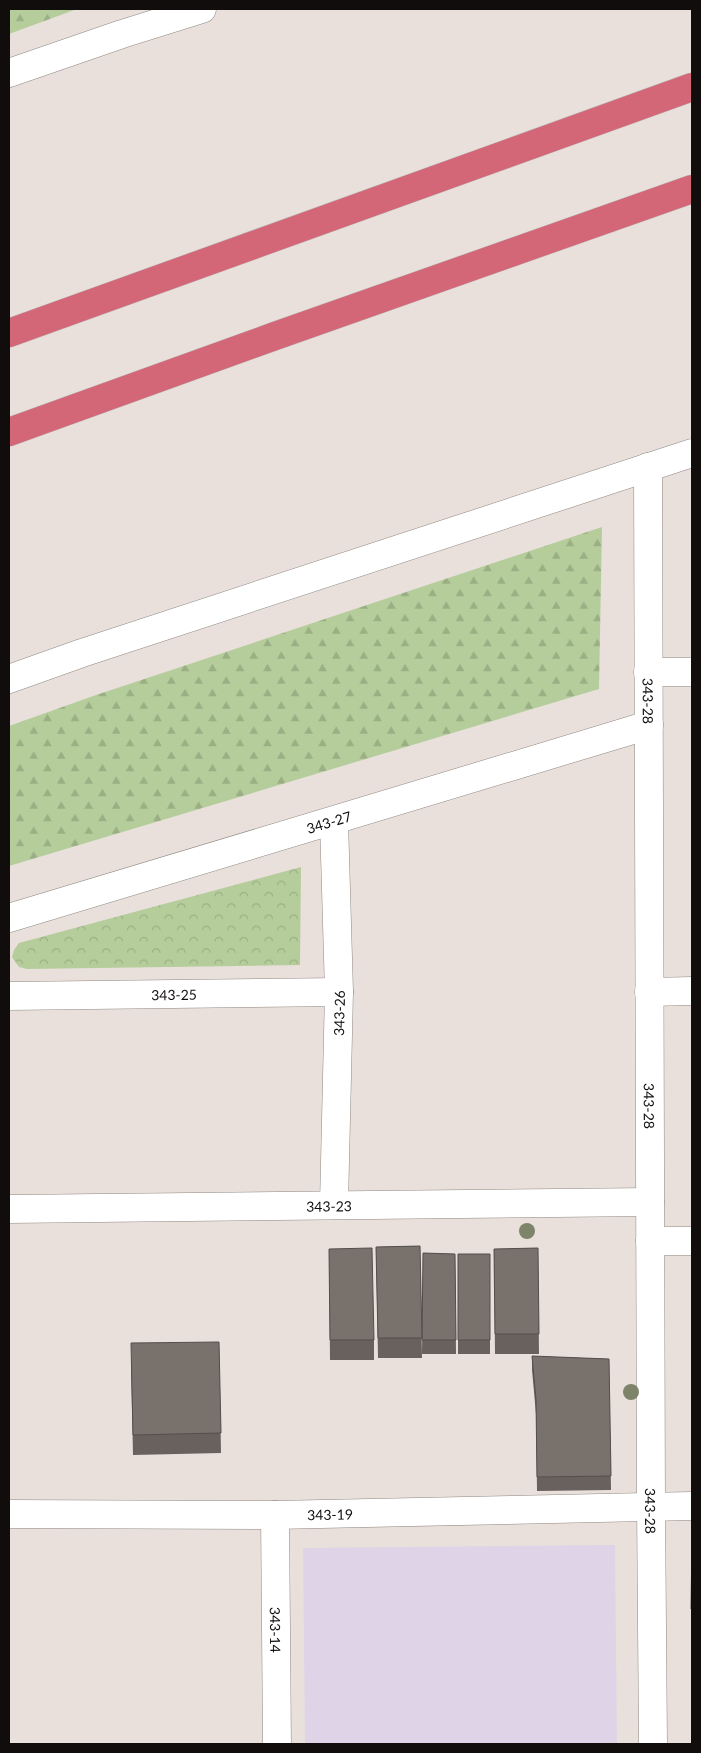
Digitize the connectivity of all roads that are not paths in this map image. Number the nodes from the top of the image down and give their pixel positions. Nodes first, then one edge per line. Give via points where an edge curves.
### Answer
1 (202, 9) edge
2 (9, 73) edge
3 (692, 87) edge
4 (692, 189) edge
5 (9, 333) edge
6 (9, 432) edge
7 (692, 452) edge
8 (648, 467) junction
9 (648, 672) junction
10 (692, 672) edge
11 (9, 679) edge
12 (648, 725) junction
13 (334, 821) junction
14 (9, 918) edge
15 (692, 991) edge
16 (338, 992) junction
17 (649, 992) junction
18 (9, 996) edge
19 (650, 1202) junction
20 (334, 1205) junction
21 (9, 1209) edge
22 (650, 1241) junction
23 (692, 1241) edge
24 (651, 1506) junction
25 (692, 1506) edge
26 (9, 1514) edge
27 (275, 1515) junction
28 (277, 1744) edge
29 (653, 1744) edge

1 - 2 street
3 - 5 highway
4 - 6 highway
7 - 8 street
8 - 9 street, 343-28
8 - 11 street
9 - 10 street
9 - 12 street, 343-28
12 - 13 street, 343-27
12 - 17 street, 343-28
13 - 14 street, 343-27
13 - 16 street, 343-26
15 - 17 street
16 - 18 street, 343-25
16 - 20 street, 343-26
17 - 19 street, 343-28
19 - 20 street, 343-23
19 - 22 street, 343-28
20 - 21 street, 343-23
22 - 23 street
22 - 24 street, 343-28
24 - 25 street, 343-19
24 - 27 street, 343-19
24 - 29 street, 343-28
26 - 27 street, 343-19
27 - 28 street, 343-14

